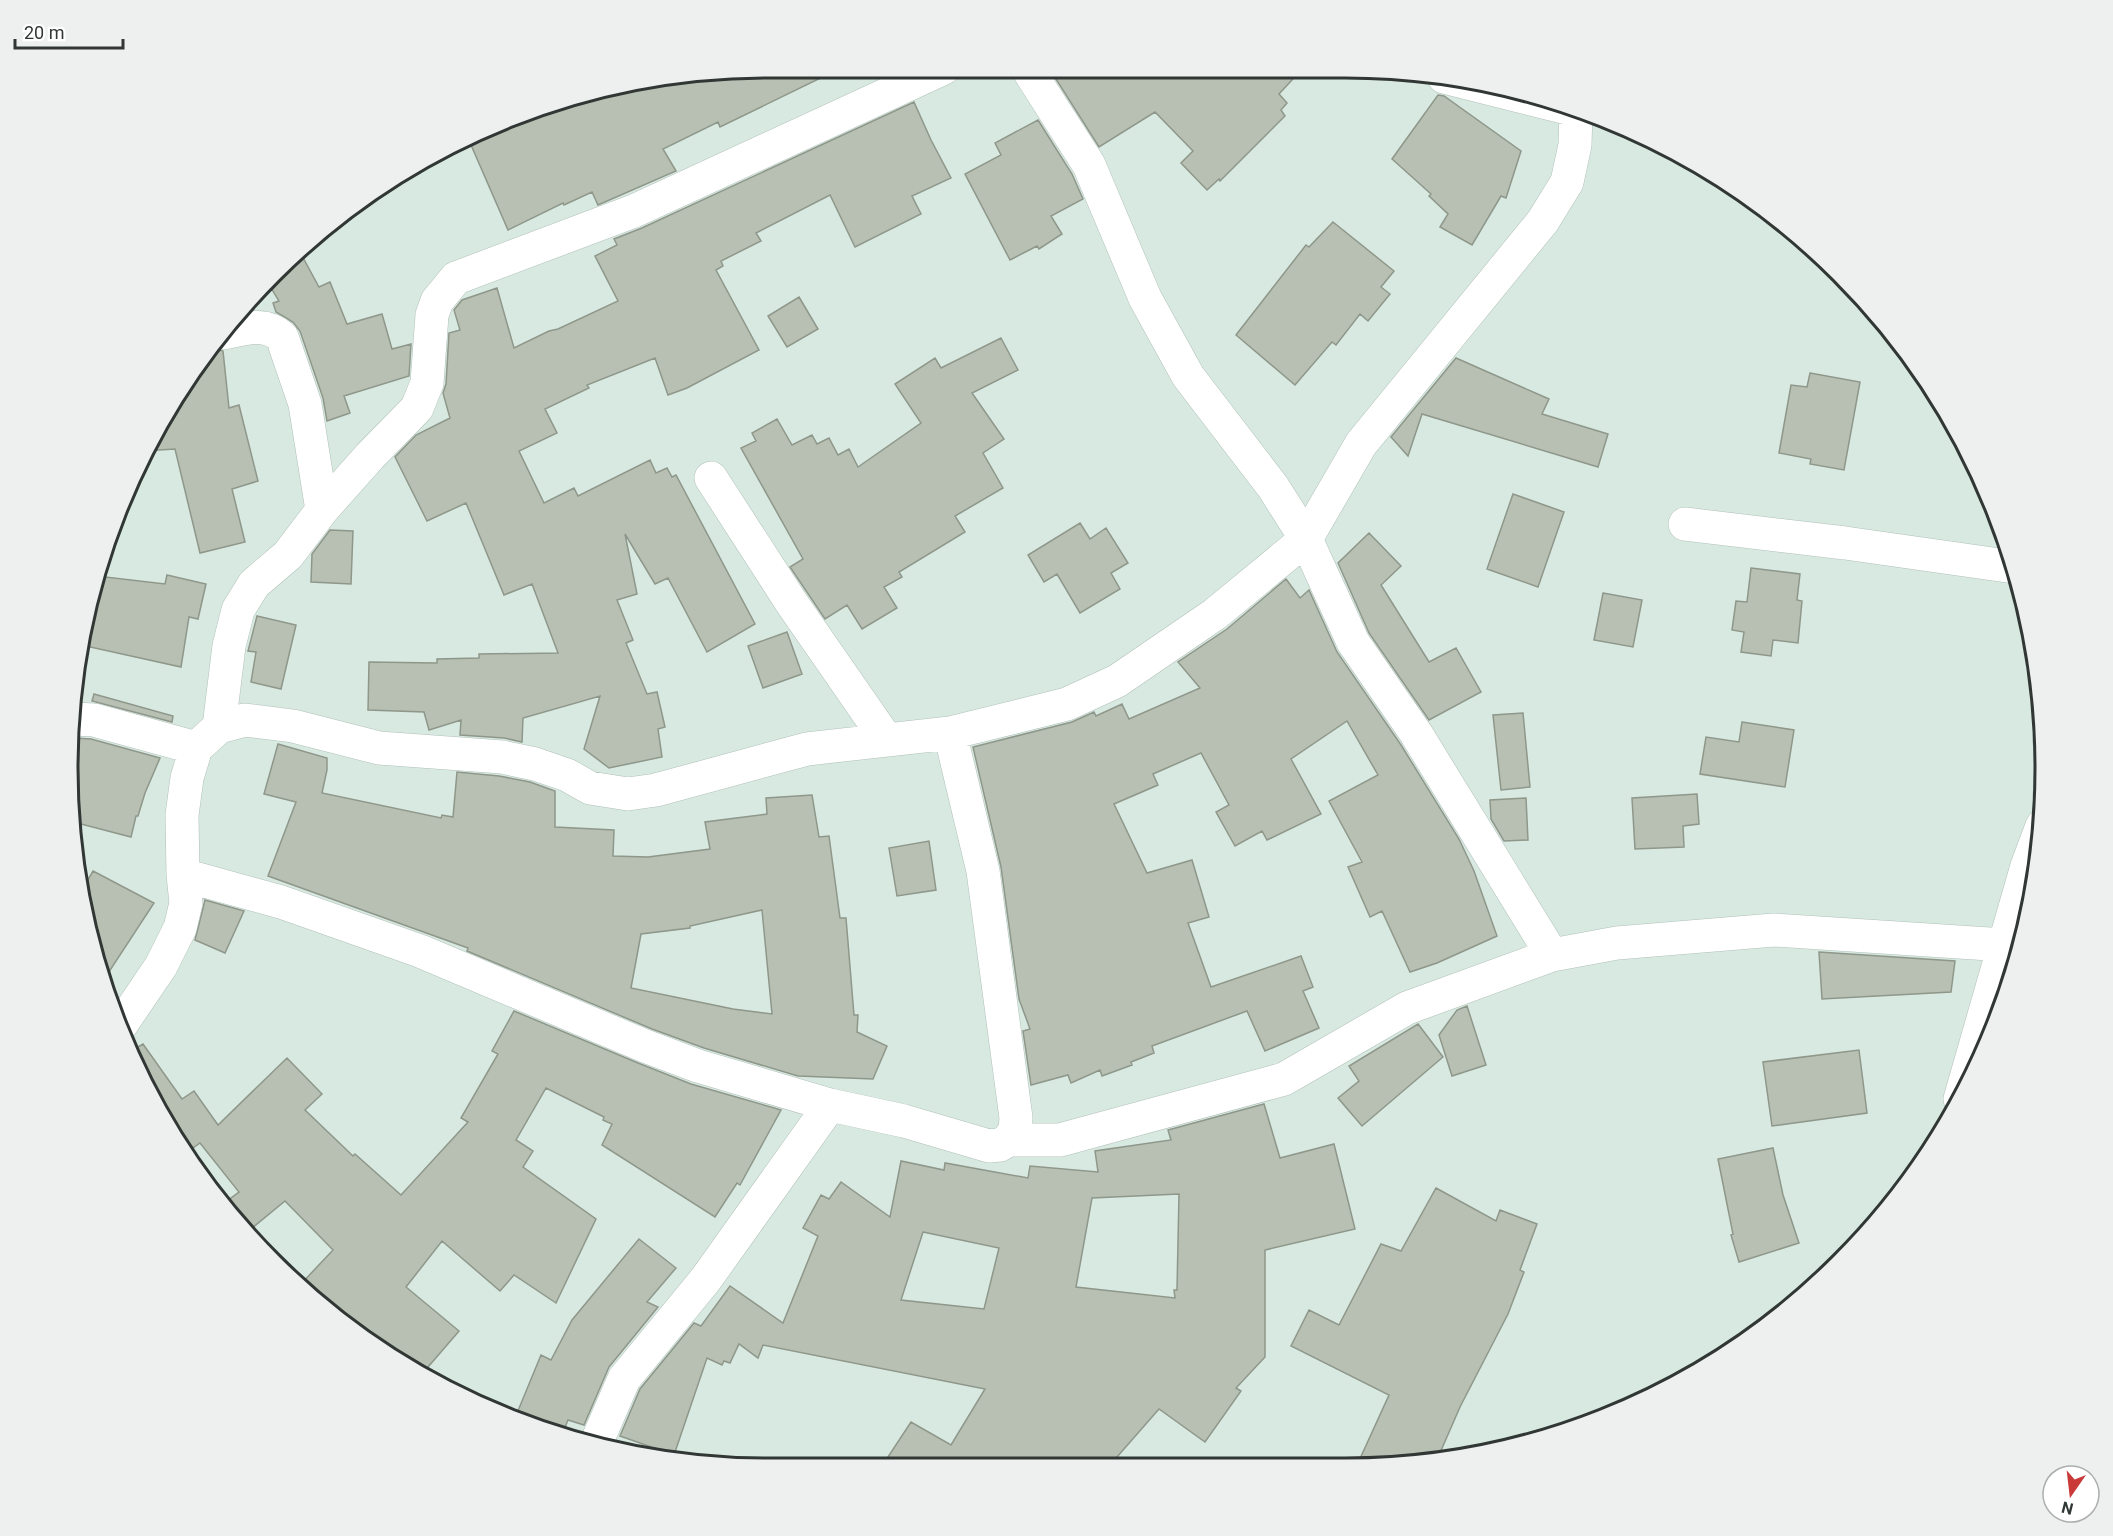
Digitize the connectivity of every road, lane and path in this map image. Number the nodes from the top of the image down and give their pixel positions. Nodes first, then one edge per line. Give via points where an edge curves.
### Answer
1 (922, 78) edge
2 (1033, 78) edge
3 (1577, 119) edge
4 (235, 331) edge
5 (711, 478) dead end
6 (322, 510) junction
7 (1685, 524) dead end
8 (1306, 539) junction
9 (2004, 566) edge
10 (79, 719) edge
11 (950, 733) junction
12 (207, 738) junction
13 (886, 739) junction
14 (2028, 863) edge
15 (183, 875) junction
16 (2004, 945) junction
17 (1552, 955) junction
18 (126, 1018) edge
19 (1974, 1051) edge
20 (830, 1105) junction
21 (1008, 1140) junction
22 (599, 1437) edge

1 - 6 street via 634,211 456,278 437,301 432,315 427,383 417,408
2 - 8 street via 1089,165 1144,298 1188,376 1273,486
3 - 8 street via 1567,182 1543,221 1361,444
4 - 6 street via 274,329 282,337 305,404
5 - 13 street via 790,602
6 - 12 street via 288,555 254,584 238,610
7 - 9 street
8 - 11 street via 1215,614 1117,681 1067,704
8 - 17 street via 1353,642 1417,735
10 - 12 street
11 - 13 street
11 - 21 street via 983,872 1016,1118 1015,1131
12 - 13 street via 245,720 293,726 379,748 502,757 567,775 590,789 628,794 807,749
12 - 15 street via 187,778 182,815
14 - 16 street
15 - 18 street via 186,903 180,928 161,966
15 - 20 street via 281,902 420,951 698,1066
16 - 17 street via 1774,930 1617,943
16 - 19 street
17 - 21 street via 1407,1008 1284,1079 1059,1140
20 - 21 street via 989,1146
20 - 22 street via 706,1279 624,1379

